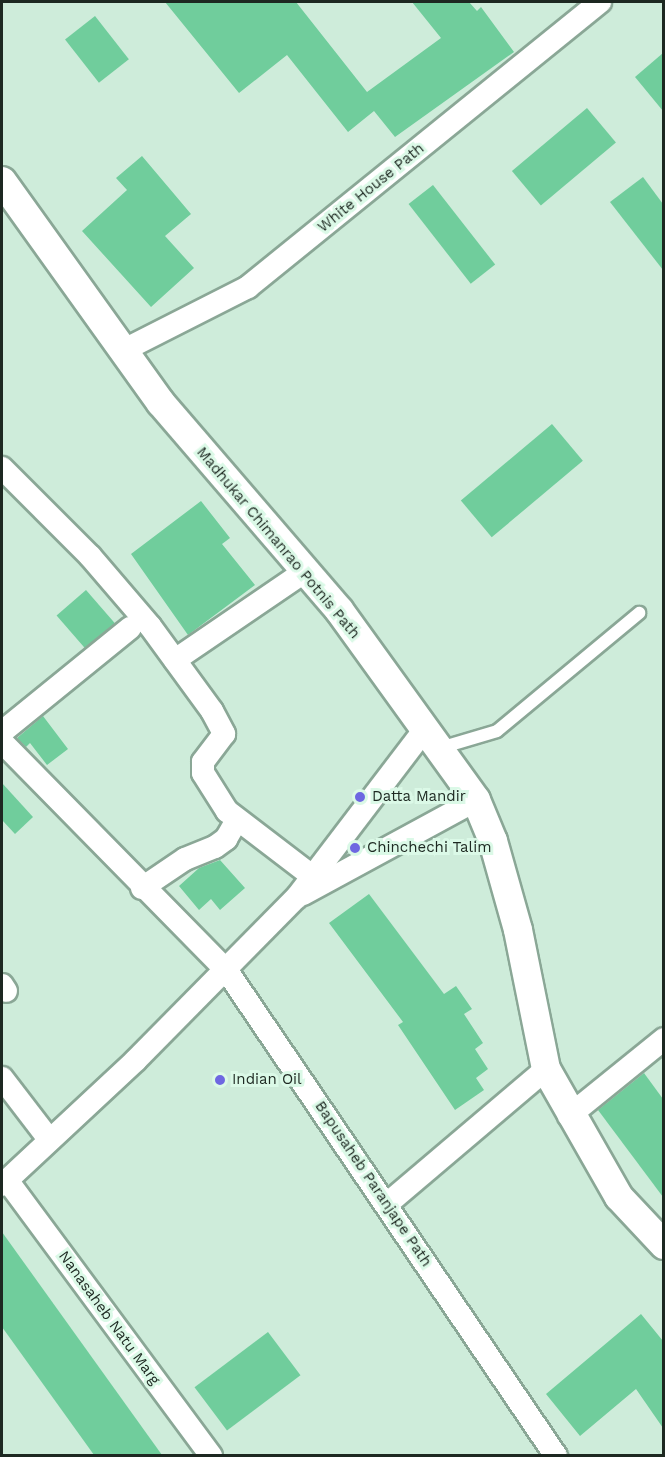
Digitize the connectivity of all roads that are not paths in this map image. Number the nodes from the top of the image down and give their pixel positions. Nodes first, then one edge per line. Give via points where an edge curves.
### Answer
1 (600, 2) edge
2 (2, 181) edge
3 (126, 350) junction
4 (2, 468) edge
5 (304, 572) junction
6 (639, 613) dead end
7 (130, 628) dead end
8 (175, 660) junction
9 (432, 739) junction
10 (3, 744) edge
11 (476, 800) junction
12 (237, 820) junction
13 (312, 876) junction
14 (142, 888) junction
15 (297, 897) junction
16 (227, 971) junction
17 (663, 1039) edge
18 (546, 1069) junction
19 (2, 1078) edge
20 (569, 1116) junction
21 (48, 1138) junction
22 (4, 1183) edge
23 (387, 1204) junction
24 (663, 1245) edge
25 (211, 1455) edge
26 (556, 1455) edge

1 - 3 street, White House Path via 248,288
2 - 3 street, Madhukar Chimanrao Potnis Path
3 - 5 street, Madhukar Chimanrao Potnis Path via 161,403
4 - 8 street via 90,556
5 - 8 street
5 - 9 street, Madhukar Chimanrao Potnis Path via 339,610
6 - 9 lane via 497,731
7 - 10 street
8 - 12 street via 224,734 203,762 203,773
9 - 11 street, Madhukar Chimanrao Potnis Path
9 - 13 street
10 - 14 street, Bapusaheb Paranjape Path
11 - 15 street
11 - 18 street, Madhukar Chimanrao Potnis Path via 493,841 518,930
12 - 13 street
12 - 14 street via 215,847 185,859
13 - 15 street
14 - 16 street, Bapusaheb Paranjape Path
15 - 16 street
16 - 21 street
16 - 23 street, Bapusaheb Paranjape Path
17 - 20 street
18 - 20 street, Madhukar Chimanrao Potnis Path
18 - 23 street
19 - 21 street
20 - 24 street, Madhukar Chimanrao Potnis Path via 619,1197
21 - 22 street
22 - 25 street, Nanasaheb Natu Marg
23 - 26 street, Bapusaheb Paranjape Path

